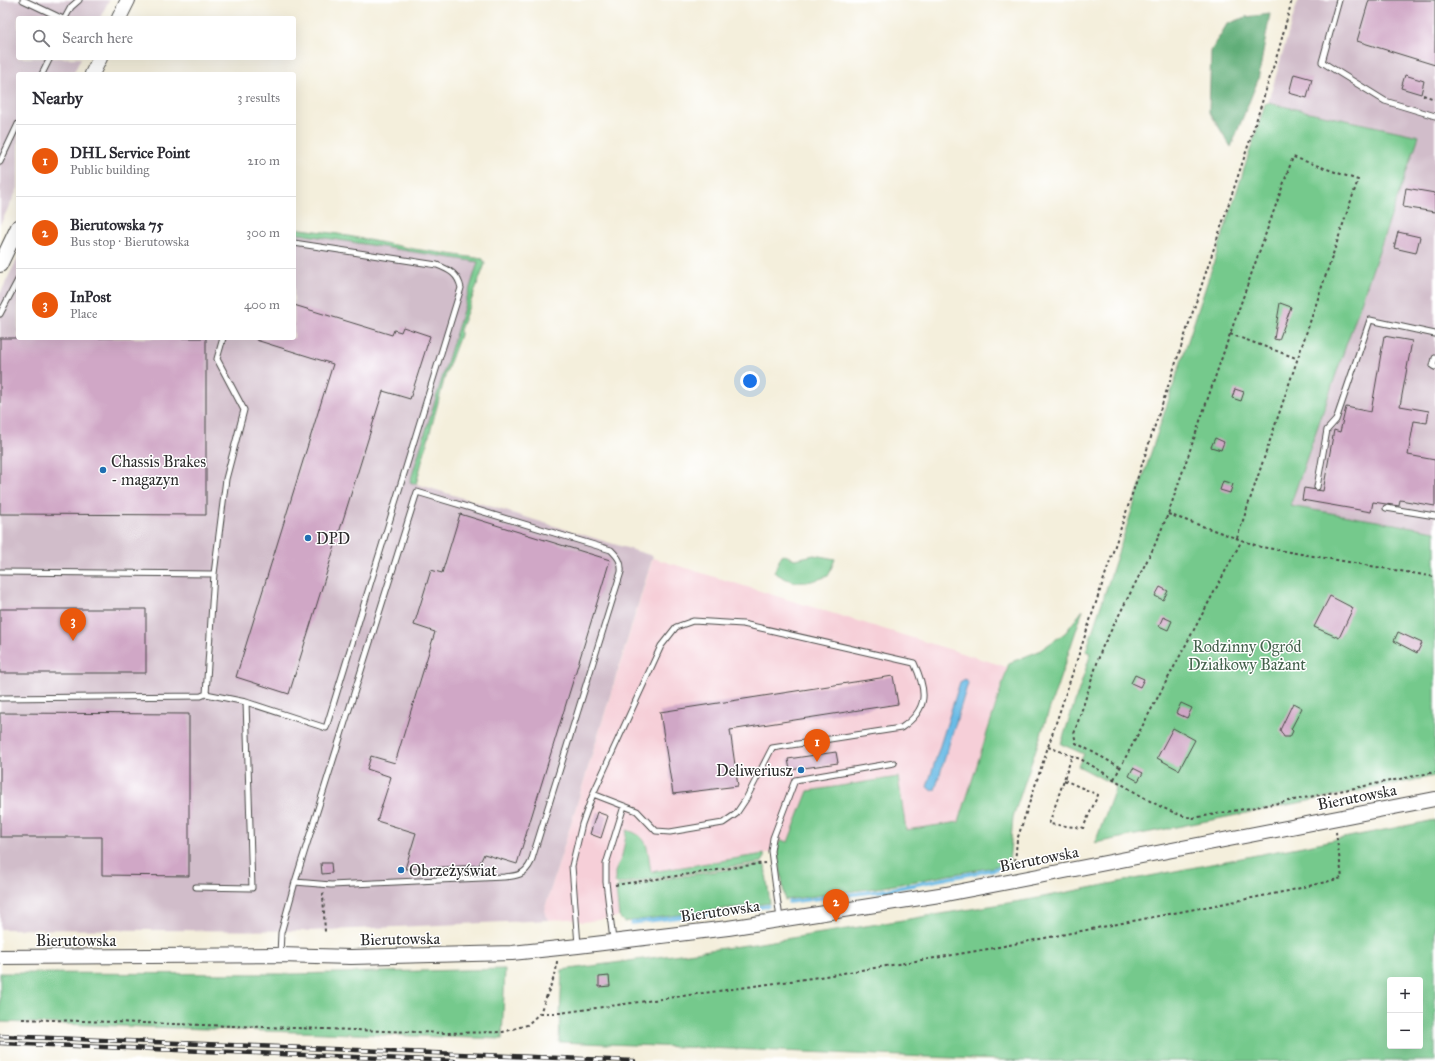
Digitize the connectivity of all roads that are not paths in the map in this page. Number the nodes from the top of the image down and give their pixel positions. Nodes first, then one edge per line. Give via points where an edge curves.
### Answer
1 (23, 0) edge
2 (70, 0) edge
3 (79, 0) edge
4 (128, 0) edge
5 (1339, 0) edge
6 (70, 7) junction
7 (57, 16) edge
8 (66, 16) edge
9 (121, 16) edge
10 (49, 60) edge
11 (99, 60) edge
12 (43, 72) edge
13 (93, 72) edge
14 (1435, 116) edge
15 (16, 128) edge
16 (0, 162) edge
17 (16, 232) edge
18 (296, 243) edge
19 (0, 265) edge
20 (16, 284) edge
21 (0, 314) edge
22 (1435, 334) edge
23 (222, 340) edge
24 (1435, 358) edge
25 (1435, 367) edge
26 (1317, 487) dead end
27 (1386, 508) dead end
28 (1435, 516) edge
29 (0, 572) edge
30 (214, 574) junction
31 (206, 694) junction
32 (0, 698) edge
33 (246, 702) junction
34 (894, 763) dead end
35 (593, 794) junction
36 (1435, 798) edge
37 (624, 806) junction
38 (294, 882) junction
39 (196, 888) dead end
40 (780, 920) junction
41 (613, 942) junction
42 (578, 946) junction
43 (280, 955) junction
44 (0, 957) edge

1 - 7 lane
2 - 6 lane
3 - 6 lane
4 - 9 street
5 - 14 lane via 1322,62 1385,101
6 - 8 lane
10 - 12 lane
11 - 13 street
15 - 16 lane
17 - 19 street
18 - 33 lane via 437,265 454,272 461,288 326,728
20 - 21 lane
22 - 26 lane via 1370,320 1336,420 1327,430
23 - 30 lane via 217,359 244,410 226,479
24 - 25 lane
27 - 28 lane
29 - 30 lane
30 - 31 lane
31 - 32 lane
31 - 33 lane
33 - 39 lane via 252,888
34 - 40 lane via 795,780 773,838 771,851
35 - 37 lane
35 - 37 lane via 661,646 676,627 693,621 743,624 914,663 922,680 924,699 914,719 901,728 772,748 746,799 736,814 723,823 670,832 656,831 637,811
35 - 42 lane via 582,824 572,866
36 - 40 street, Bierutowska via 946,894
37 - 41 lane via 606,864
38 - 38 lane via 417,492 611,550 619,558 621,572 529,868 521,874 504,877 324,885
38 - 43 lane via 281,933
40 - 41 street, Bierutowska
41 - 42 street, Bierutowska
42 - 43 street, Bierutowska via 512,953 423,956 351,958
43 - 44 street, Bierutowska

